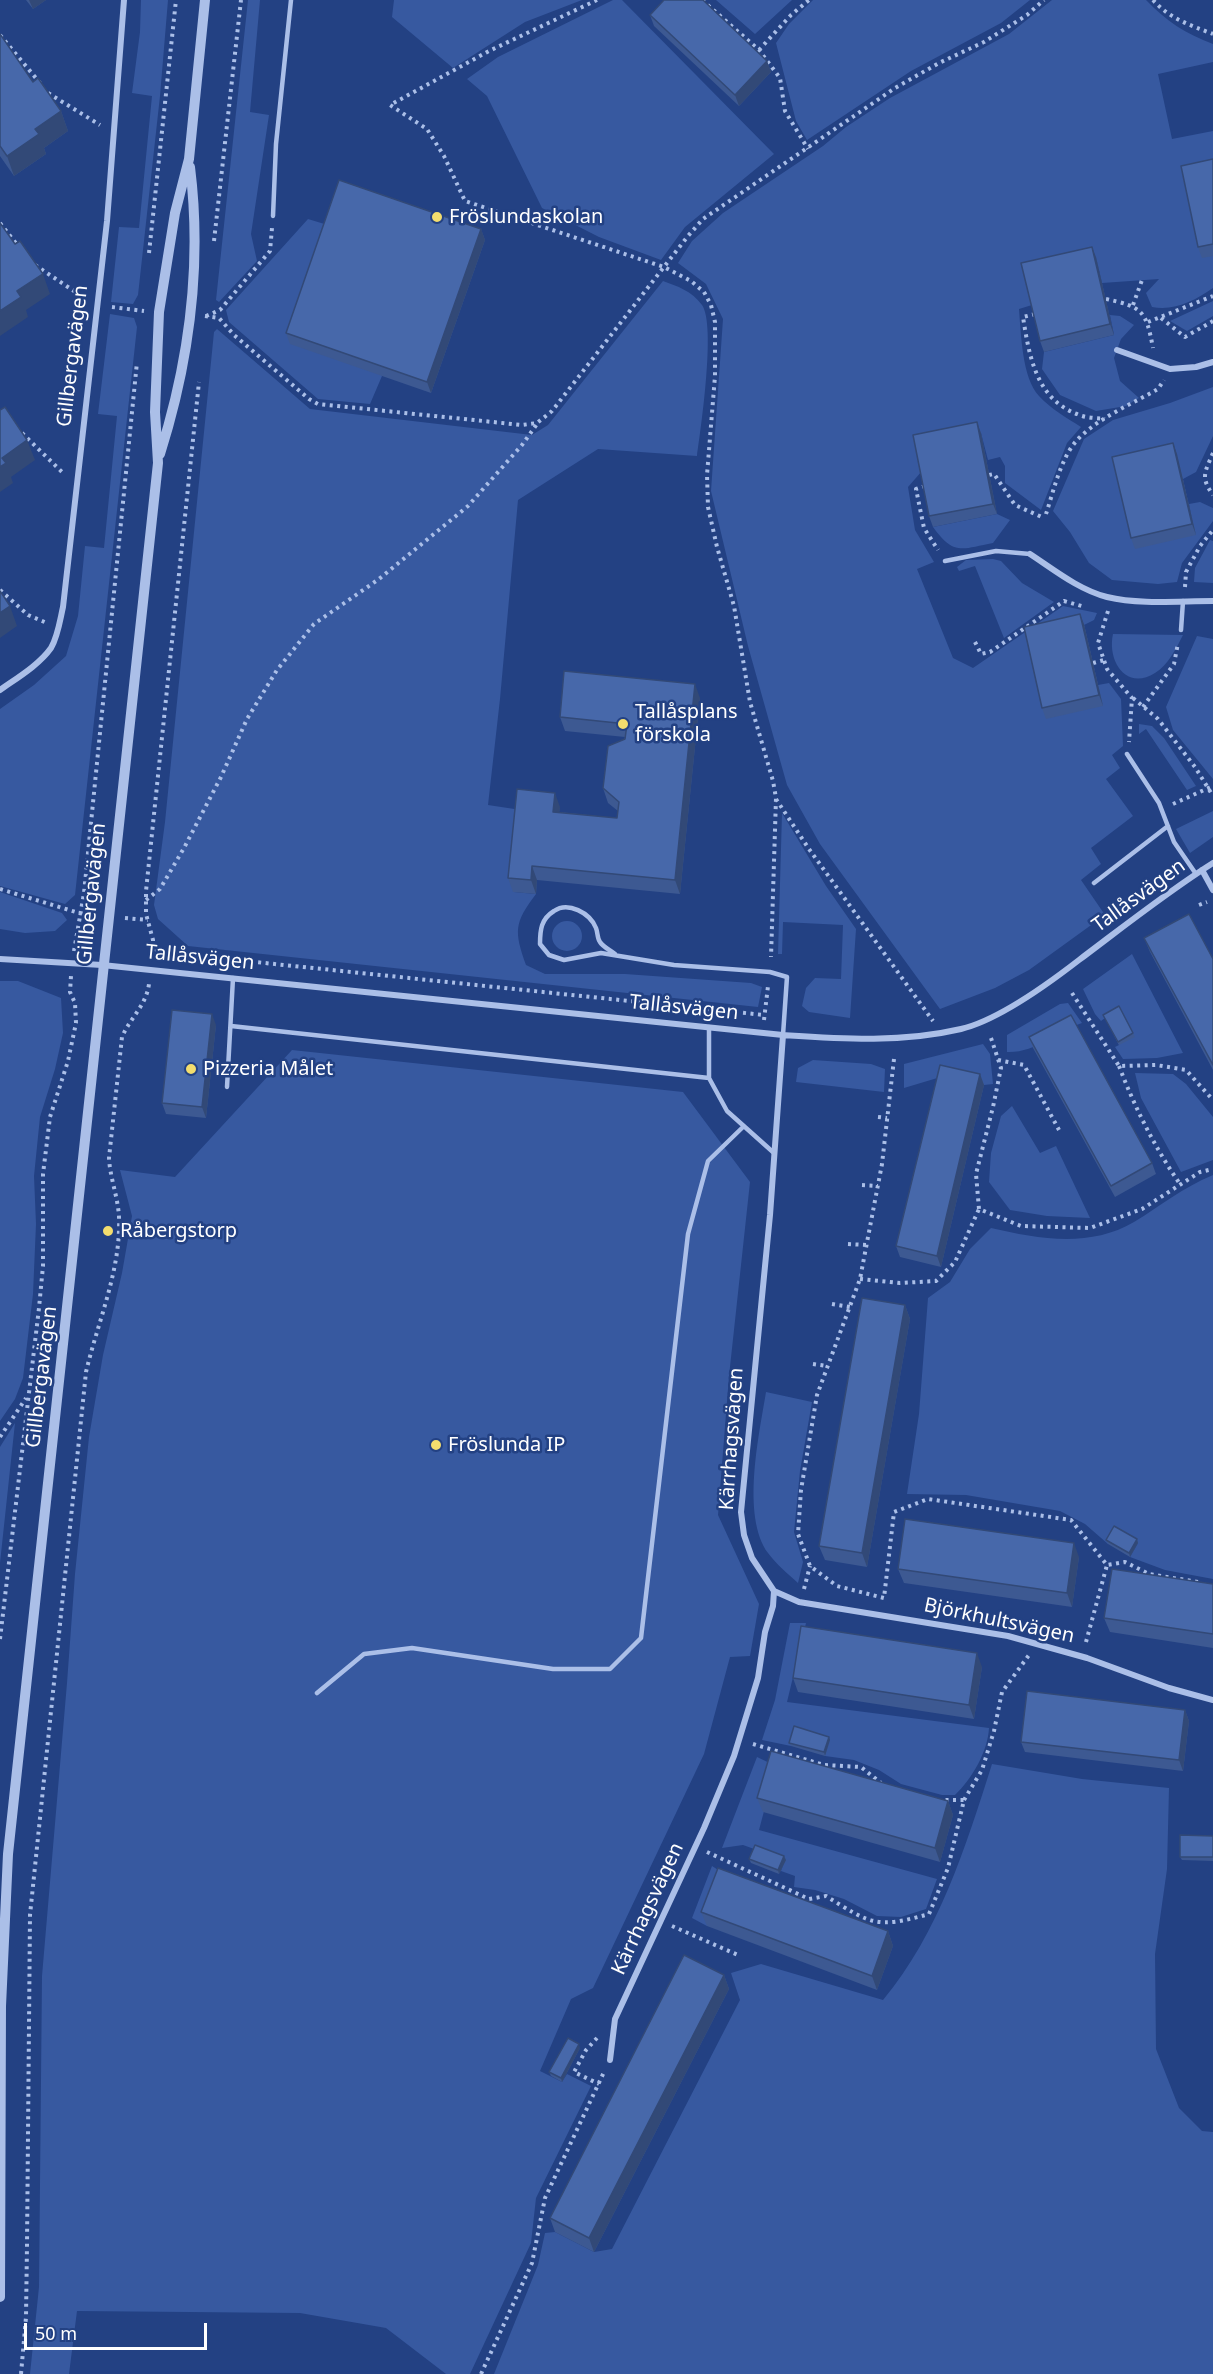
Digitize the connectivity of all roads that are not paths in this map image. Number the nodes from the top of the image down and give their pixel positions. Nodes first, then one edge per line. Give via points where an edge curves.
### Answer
1 (124, 0) edge
2 (205, 0) edge
3 (291, 0) edge
4 (189, 159) junction
5 (273, 216) road end
6 (1117, 350) dead end
7 (1213, 362) edge
8 (158, 463) junction
9 (1030, 554) joint
10 (945, 561) road end
11 (1183, 601) junction
12 (1213, 601) edge
13 (1181, 630) road end
14 (0, 690) edge
15 (1127, 754) road end
16 (1168, 825) junction
17 (1213, 863) edge
18 (1199, 872) junction
19 (1094, 883) dead end
20 (1213, 890) edge
21 (615, 954) junction
22 (0, 959) edge
23 (102, 965) junction
24 (233, 978) junction
25 (231, 1026) junction
26 (709, 1027) junction
27 (783, 1035) junction
28 (709, 1078) junction
29 (227, 1087) dead end
30 (744, 1126) junction
31 (774, 1153) junction
32 (774, 1591) junction
33 (316, 1693) dead end
34 (1213, 1700) edge
35 (610, 2060) road end
36 (0, 2297) edge

1 - 14 street, Gillbergavägen via 114,133 59,627 51,648
2 - 4 street, Gillbergavägen
3 - 5 lane
4 - 8 street, Gillbergavägen via 175,213 159,312 155,412
4 - 8 street, Gillbergavägen via 194,201 191,315 174,409
6 - 7 street via 1170,369
8 - 23 street, Gillbergavägen
9 - 10 lane via 996,550
9 - 11 street via 1105,596
11 - 12 street
11 - 13 lane
15 - 16 lane
16 - 18 lane via 1174,842
16 - 19 lane
17 - 18 street, Tallåsvägen
18 - 20 street
18 - 27 street, Tallåsvägen via 1045,986 1004,1011 963,1029 860,1041
21 - 21 lane via 599,941 590,920 567,906 555,910 540,928 540,944 549,955 564,960
21 - 27 lane via 674,965 770,972 787,977
22 - 23 street, Tallåsvägen
23 - 24 street, Tallåsvägen
23 - 36 street, Gillbergavägen via 8,1854 1,2006
24 - 25 lane
24 - 26 street, Tallåsvägen
25 - 28 lane
25 - 29 lane
26 - 27 street, Tallåsvägen
26 - 28 lane
27 - 31 street, Kärrhagsvägen
28 - 30 lane via 728,1111
30 - 31 lane
30 - 33 lane via 708,1161 688,1234 641,1638 610,1670 553,1669 412,1648 364,1654
31 - 32 street, Kärrhagsvägen via 741,1512 752,1558
32 - 34 street, Björkhultsvägen via 800,1602 965,1628 1036,1644
32 - 35 street, Kärrhagsvägen via 758,1678 739,1740 615,2019

